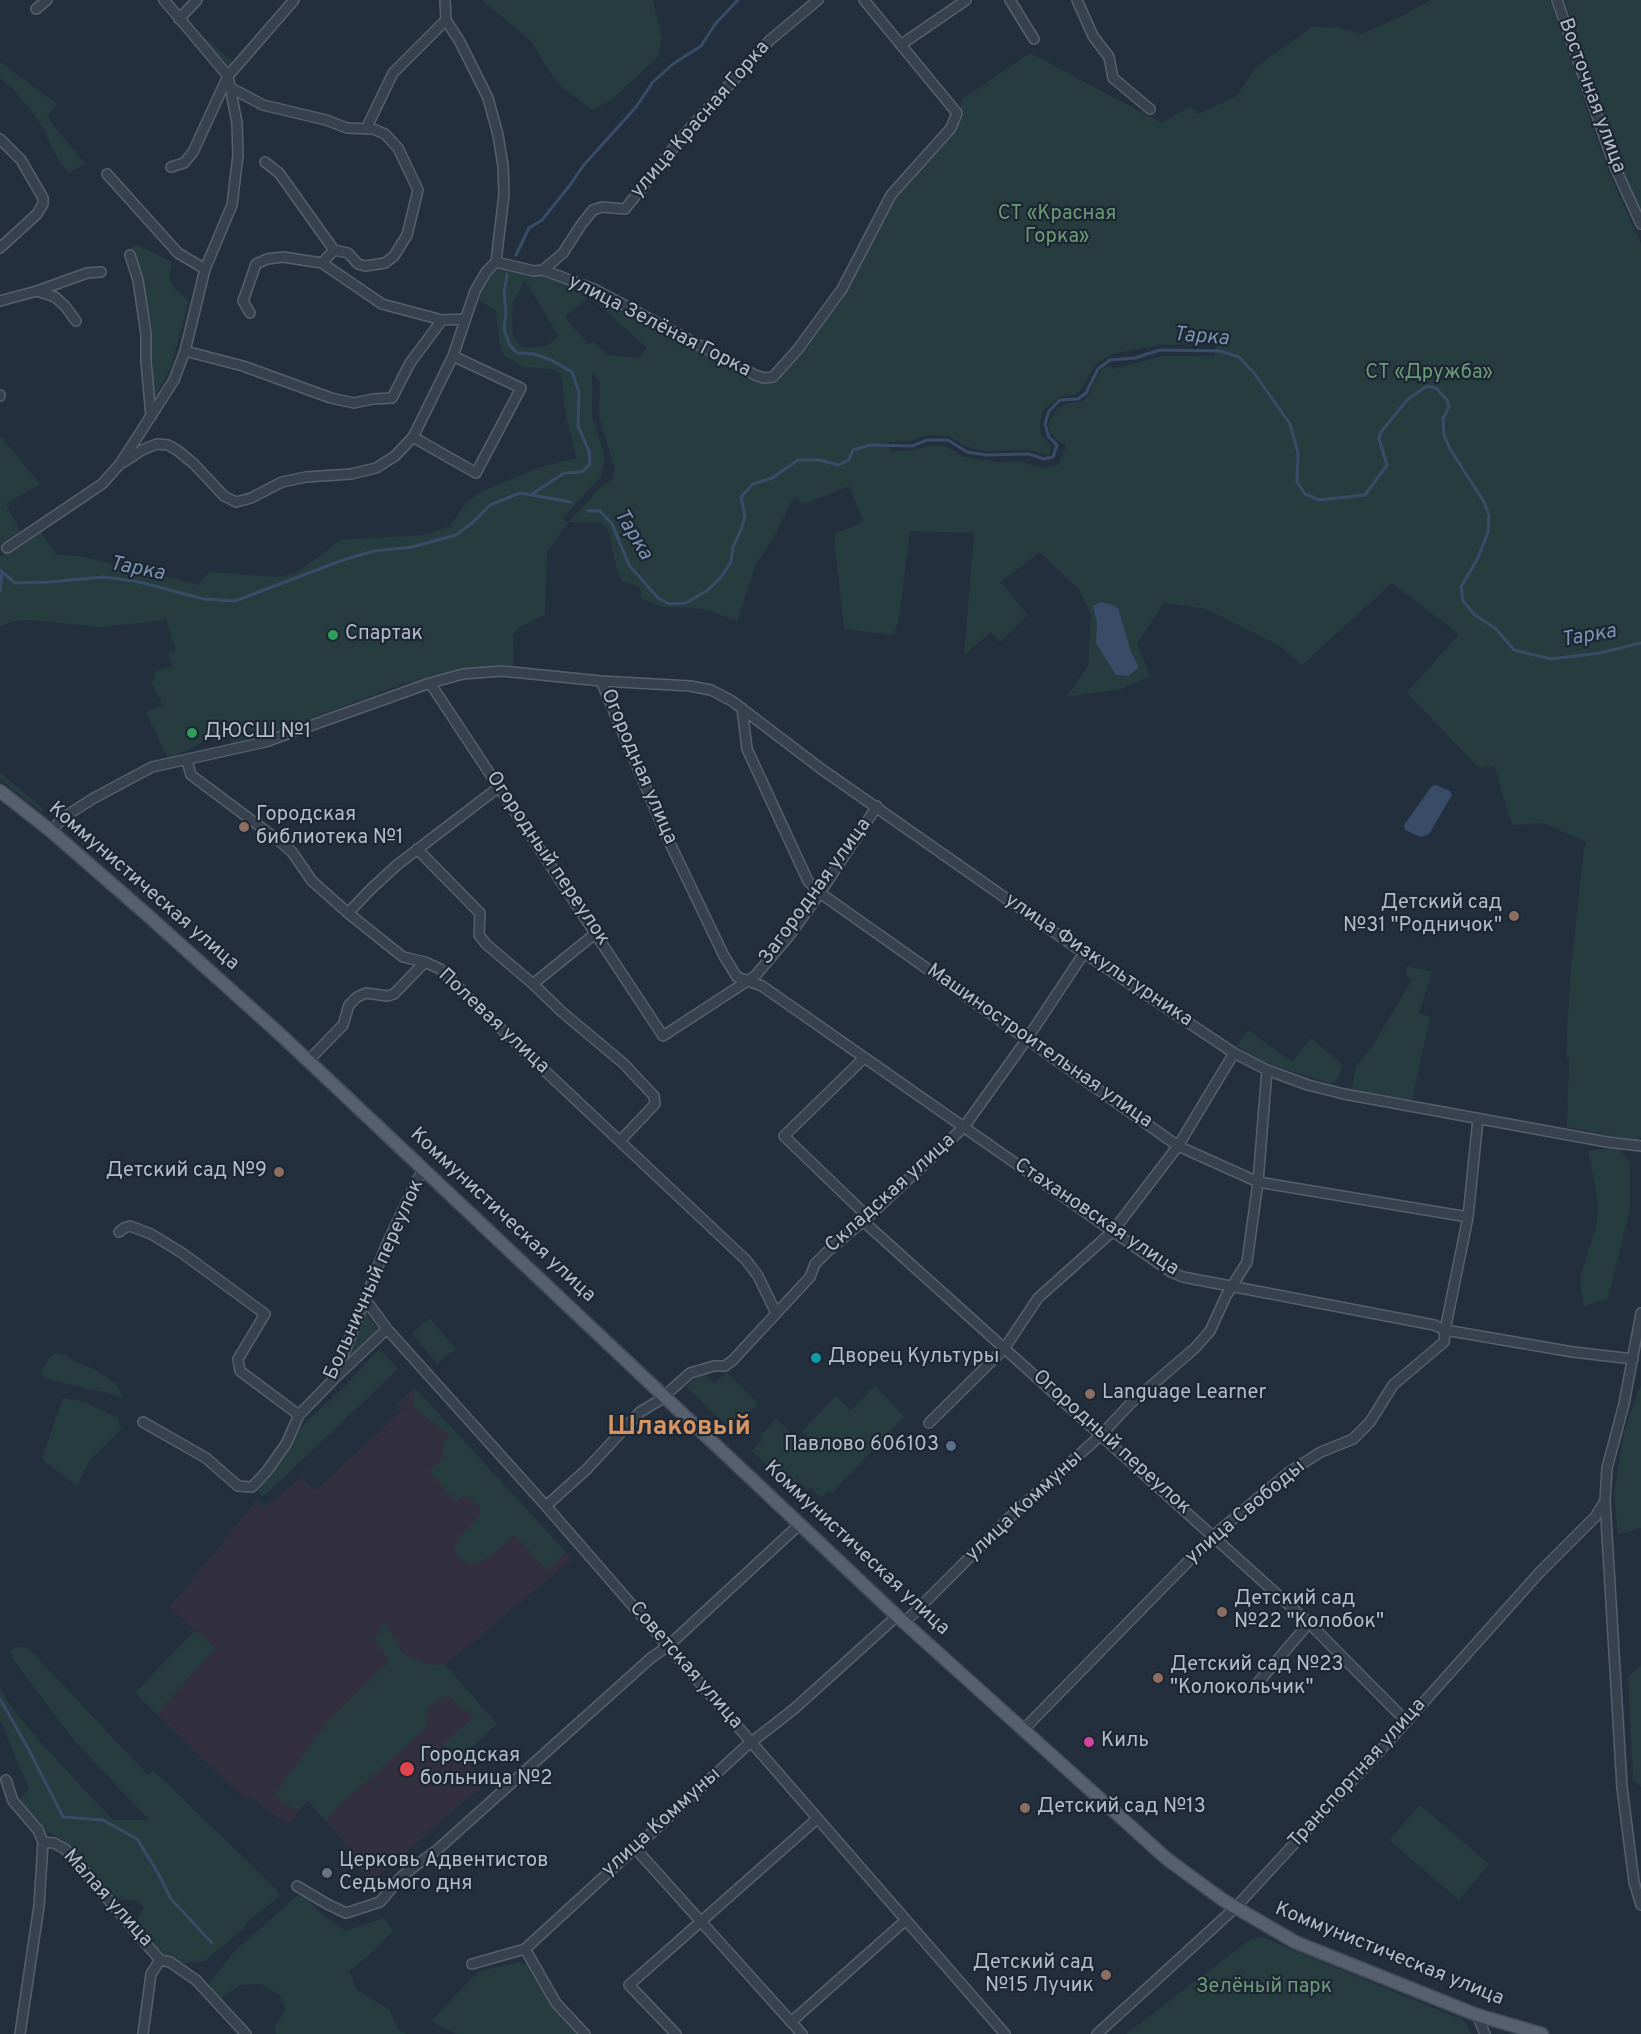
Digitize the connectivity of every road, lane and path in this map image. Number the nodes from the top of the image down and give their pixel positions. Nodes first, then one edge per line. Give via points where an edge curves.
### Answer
1 (47, 0) edge
2 (164, 0) edge
3 (197, 0) edge
4 (294, 0) edge
5 (445, 0) edge
6 (818, 0) edge
7 (864, 0) edge
8 (966, 0) edge
9 (1010, 0) edge
10 (1077, 0) edge
11 (1557, 0) edge
12 (36, 9) dead end
13 (179, 19) junction
14 (446, 20) junction
15 (1034, 39) dead end
16 (902, 44) junction
17 (228, 76) junction
18 (231, 88) junction
19 (1150, 109) dead end
20 (366, 129) junction
21 (0, 140) edge
22 (265, 162) dead end
23 (171, 167) dead end
24 (107, 174) dead end
25 (1641, 224) edge
26 (0, 248) edge
27 (334, 250) junction
28 (130, 255) dead end
29 (496, 262) junction
30 (322, 263) junction
31 (205, 269) junction
32 (543, 270) junction
33 (101, 272) dead end
34 (37, 291) junction
35 (0, 302) edge
36 (249, 313) dead end
37 (465, 319) junction
38 (442, 320) junction
39 (75, 321) dead end
40 (185, 351) junction
41 (453, 356) junction
42 (150, 419) junction
43 (413, 437) junction
44 (120, 464) junction
45 (7, 548) dead end
46 (601, 681) junction
47 (430, 683) junction
48 (742, 708) junction
49 (187, 761) junction
50 (499, 787) junction
51 (0, 791) edge
52 (877, 806) junction
53 (51, 831) junction
54 (417, 849) junction
55 (820, 893) junction
56 (348, 913) junction
57 (596, 933) junction
58 (1084, 953) junction
59 (425, 962) junction
60 (750, 981) junction
61 (534, 984) junction
62 (663, 1036) joint
63 (1027, 1039) junction
64 (1234, 1053) junction
65 (864, 1058) junction
66 (308, 1061) junction
67 (1267, 1070) junction
68 (1478, 1119) junction
69 (964, 1128) junction
70 (620, 1141) junction
71 (1178, 1146) junction
72 (1641, 1146) edge
73 (424, 1170) junction
74 (1258, 1182) junction
75 (1468, 1217) junction
76 (865, 1219) junction
77 (1113, 1231) junction
78 (119, 1232) dead end
79 (1234, 1286) junction
80 (365, 1299) junction
81 (776, 1313) junction
82 (1641, 1313) edge
83 (387, 1329) junction
84 (1445, 1330) junction
85 (1004, 1348) junction
86 (1633, 1359) junction
87 (334, 1379) junction
88 (664, 1396) junction
89 (299, 1415) junction
90 (144, 1422) dead end
91 (929, 1423) dead end
92 (1101, 1435) junction
93 (1605, 1501) junction
94 (546, 1506) junction
95 (800, 1524) junction
96 (1214, 1535) junction
97 (900, 1620) junction
98 (1310, 1623) junction
99 (668, 1646) junction
100 (1256, 1684) dead end
101 (1406, 1721) junction
102 (1022, 1731) junction
103 (751, 1742) junction
104 (6, 1780) dead end
105 (817, 1819) junction
106 (43, 1842) junction
107 (634, 1847) junction
108 (297, 1886) dead end
109 (1641, 1905) edge
110 (1235, 1908) junction
111 (701, 1920) junction
112 (906, 1920) junction
113 (525, 1949) junction
114 (160, 1960) junction
115 (472, 1964) dead end
116 (1477, 2015) junction
117 (791, 2022) junction
118 (20, 2034) edge
119 (143, 2034) edge
120 (246, 2034) edge
121 (585, 2034) edge
122 (676, 2034) edge
123 (802, 2034) edge
124 (1005, 2034) edge
125 (1097, 2034) edge
126 (1485, 2034) edge
127 (1542, 2034) edge

1 - 12 street
2 - 13 street
3 - 13 street
4 - 17 street
5 - 14 street
6 - 32 street, улица Красная Горка via 770,40 683,136 625,208 593,210 563,253
7 - 16 street
8 - 16 street
9 - 15 street
10 - 19 street via 1093,36 1109,57 1113,78
11 - 25 street, Восточная улица via 1614,165
13 - 17 street
14 - 20 street via 393,74
14 - 29 street via 488,98 498,135 504,194
16 - 32 street, улица Зелёная Горка via 957,113 951,128 891,195 843,289 773,377 755,375 594,289
17 - 18 street
17 - 23 street via 193,152 184,163
18 - 20 street via 263,105 347,128
18 - 31 street via 238,155 232,206
20 - 27 street via 385,134 398,148 418,190 407,235 394,256 385,262 365,266 348,253
21 - 26 street via 21,160 43,198 37,214
22 - 27 street via 279,173
24 - 31 street via 178,253
27 - 30 street
28 - 42 street via 146,334
29 - 32 street
29 - 37 street via 475,291
30 - 36 street via 283,257 256,264 243,301
30 - 38 street via 382,304
31 - 40 street
33 - 34 street
34 - 35 street
34 - 39 street via 55,297
37 - 38 street
37 - 41 street
38 - 40 street via 410,363 392,398 354,403
40 - 42 street via 174,380
41 - 43 street
41 - 43 street via 521,388 476,473
42 - 44 street
43 - 44 street via 395,456 376,468 282,482 236,502 224,496 194,464 168,445 157,444
44 - 45 street via 102,484
46 - 47 street, Огородная улица via 502,672 463,674
46 - 48 street, улица Физкультурника via 711,690
46 - 60 street, Огородная улица via 666,835 724,956 737,977
47 - 49 street, Огородная улица via 265,742
47 - 50 street, Огородный переулок
48 - 52 street, улица Физкультурника
48 - 55 street, Машиностроительная улица via 747,749 808,881
49 - 53 street, Огородная улица via 152,767 64,817
49 - 56 street, Полевая улица via 191,775 292,852 312,881
50 - 54 street
50 - 57 street, Огородный переулок
51 - 53 main road, Коммунистическая улица
52 - 55 street, Загородная улица
52 - 58 street, улица Физкультурника
53 - 66 main road, Коммунистическая улица
54 - 56 street
54 - 61 street via 480,913 479,935 486,944
55 - 60 street, Загородная улица
55 - 63 street, Машиностроительная улица
56 - 59 street, Полевая улица via 403,957
57 - 61 street
57 - 62 street, Огородный переулок
58 - 63 street, Складская улица
58 - 64 street, улица Физкультурника
59 - 66 street via 394,994 366,993 357,997 349,1005 343,1025
59 - 70 street, Полевая улица via 440,969
60 - 62 street, Загородная улица
60 - 65 street, Стахановская улица
61 - 70 street via 654,1096 655,1104
63 - 69 street, Складская улица
63 - 71 street, Машиностроительная улица
64 - 67 street, улица Физкультурника
64 - 71 street
65 - 69 street, Стахановская улица
65 - 76 street, Огородный переулок via 784,1136
66 - 73 main road, Коммунистическая улица
67 - 68 street, улица Физкультурника via 1344,1094
67 - 74 street, улица Коммуны
68 - 72 street, улица Физкультурника
68 - 75 street, улица Свободы
69 - 76 street, Складская улица
69 - 77 street, Стахановская улица
70 - 81 street, Полевая улица via 746,1260
71 - 74 street, Машиностроительная улица
71 - 77 street
73 - 80 street, Больничный переулок
73 - 88 main road, Коммунистическая улица
74 - 75 street, Машиностроительная улица
74 - 79 street, улица Коммуны via 1247,1263
75 - 84 street, улица Свободы
76 - 81 street, Складская улица via 815,1264 810,1276
76 - 85 street, Огородный переулок
77 - 79 street, Стахановская улица via 1171,1272
77 - 85 street via 1038,1298
78 - 89 street via 130,1226 151,1234 265,1314 238,1359 240,1371
79 - 84 street, Стахановская улица
79 - 92 street, улица Коммуны via 1210,1331 1195,1348
80 - 83 street, Советская улица
80 - 87 street, Больничный переулок
81 - 88 street, Складская улица via 725,1366 690,1373
82 - 86 street
83 - 87 street
83 - 94 street, Советская улица
84 - 86 street, Стахановская улица
84 - 96 street, улица Свободы via 1444,1342 1393,1385 1370,1422 1353,1439 1320,1452 1289,1472
85 - 91 street
85 - 92 street, Огородный переулок
86 - 93 street via 1607,1468
87 - 89 street, Больничный переулок
88 - 94 street, Складская улица via 640,1412
88 - 95 main road, Коммунистическая улица
89 - 90 street, Больничный переулок via 286,1444 252,1487 238,1486 206,1458
92 - 96 street, Огородный переулок
92 - 97 street, улица Коммуны
93 - 101 street, Транспортная улица via 1595,1517
93 - 109 street via 1623,1797 1634,1882
94 - 99 street, Советская улица
95 - 97 main road, Коммунистическая улица
95 - 99 street
96 - 98 street, Огородный переулок
96 - 102 street, улица Свободы
97 - 102 main road, Коммунистическая улица
97 - 103 street, улица Коммуны
98 - 100 street
98 - 101 street, Огородный переулок
99 - 103 street, Советская улица
99 - 108 street via 438,1849 402,1876 380,1902 346,1913
101 - 110 street, Транспортная улица
102 - 110 main road, Коммунистическая улица via 1167,1859
103 - 105 street, Советская улица
103 - 107 street, улица Коммуны
104 - 106 street via 13,1801 38,1830
105 - 111 street
105 - 112 street, Советская улица
106 - 114 street, Малая улица via 65,1848
106 - 118 street via 39,1906
107 - 111 street
107 - 113 street, улица Коммуны
110 - 116 main road, Коммунистическая улица via 1295,1942
110 - 125 street, Транспортная улица
111 - 117 street
111 - 122 street via 629,1985
112 - 117 street
112 - 124 street, Советская улица
113 - 115 street, улица Коммуны
113 - 121 street via 556,2003
114 - 119 street via 151,1974
114 - 120 street, Малая улица via 170,1962 196,1980
116 - 126 street
116 - 127 main road, Коммунистическая улица
117 - 123 street

